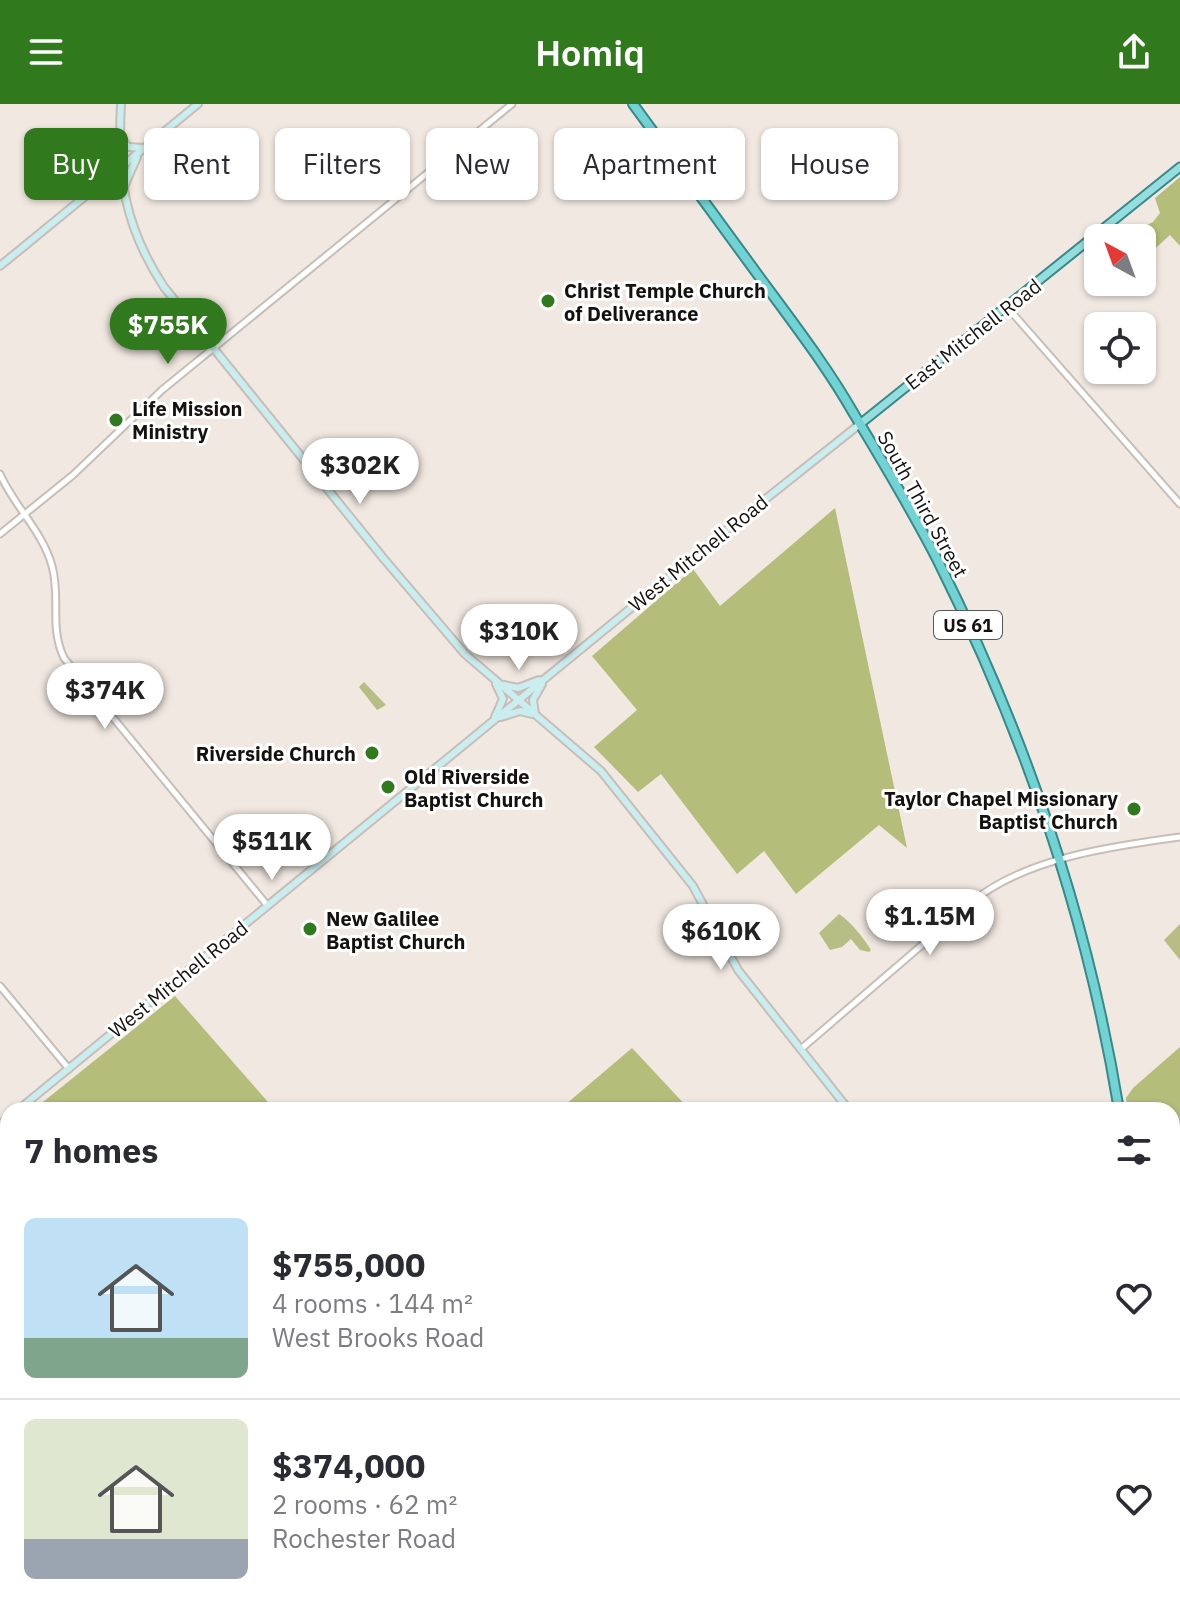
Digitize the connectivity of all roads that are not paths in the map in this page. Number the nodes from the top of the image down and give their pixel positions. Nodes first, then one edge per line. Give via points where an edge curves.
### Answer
1 (121, 104) edge
2 (198, 104) edge
3 (512, 104) edge
4 (633, 104) edge
5 (120, 128) edge
6 (170, 128) edge
7 (144, 149) edge
8 (140, 152) junction
9 (128, 162) edge
10 (1180, 167) edge
11 (128, 182) edge
12 (81, 200) edge
13 (125, 200) edge
14 (0, 266) edge
15 (1007, 306) junction
16 (214, 348) junction
17 (860, 424) junction
18 (0, 474) edge
19 (1180, 504) edge
20 (24, 515) junction
21 (0, 534) edge
22 (546, 677) junction
23 (492, 678) junction
24 (518, 700) junction
25 (535, 715) junction
26 (494, 720) junction
27 (1180, 837) edge
28 (1059, 862) junction
29 (267, 905) junction
30 (0, 986) edge
31 (801, 1049) junction
32 (69, 1069) junction
33 (28, 1102) edge
34 (843, 1102) edge
35 (1117, 1102) edge

1 - 5 main road
2 - 6 main road
3 - 16 street
4 - 17 highway, South Third Street / US 61 via 811,347
7 - 8 main road
8 - 9 main road
8 - 11 main road
10 - 15 main road, East Mitchell Road
12 - 14 main road
13 - 16 main road via 150,267
15 - 17 main road, East Mitchell Road
15 - 19 street
16 - 20 street
16 - 23 main road via 403,582
17 - 22 main road, West Mitchell Road
17 - 28 highway, South Third Street / US 61 via 974,636
18 - 20 street
20 - 21 street
20 - 29 street via 53,568 56,635 64,658
22 - 23 main road via 516,688
22 - 24 main road, West Mitchell Road
22 - 25 main road via 533,700
23 - 24 main road
23 - 26 main road via 503,696
24 - 25 main road
24 - 26 main road, West Mitchell Road
25 - 26 main road via 520,711
25 - 31 main road via 617,787 696,891 738,970
26 - 29 main road, West Mitchell Road
27 - 28 street via 1115,845
28 - 31 street via 983,893
28 - 35 highway, South Third Street / US 61
29 - 32 main road, West Mitchell Road
30 - 32 street
31 - 34 main road
32 - 33 main road, West Mitchell Road

